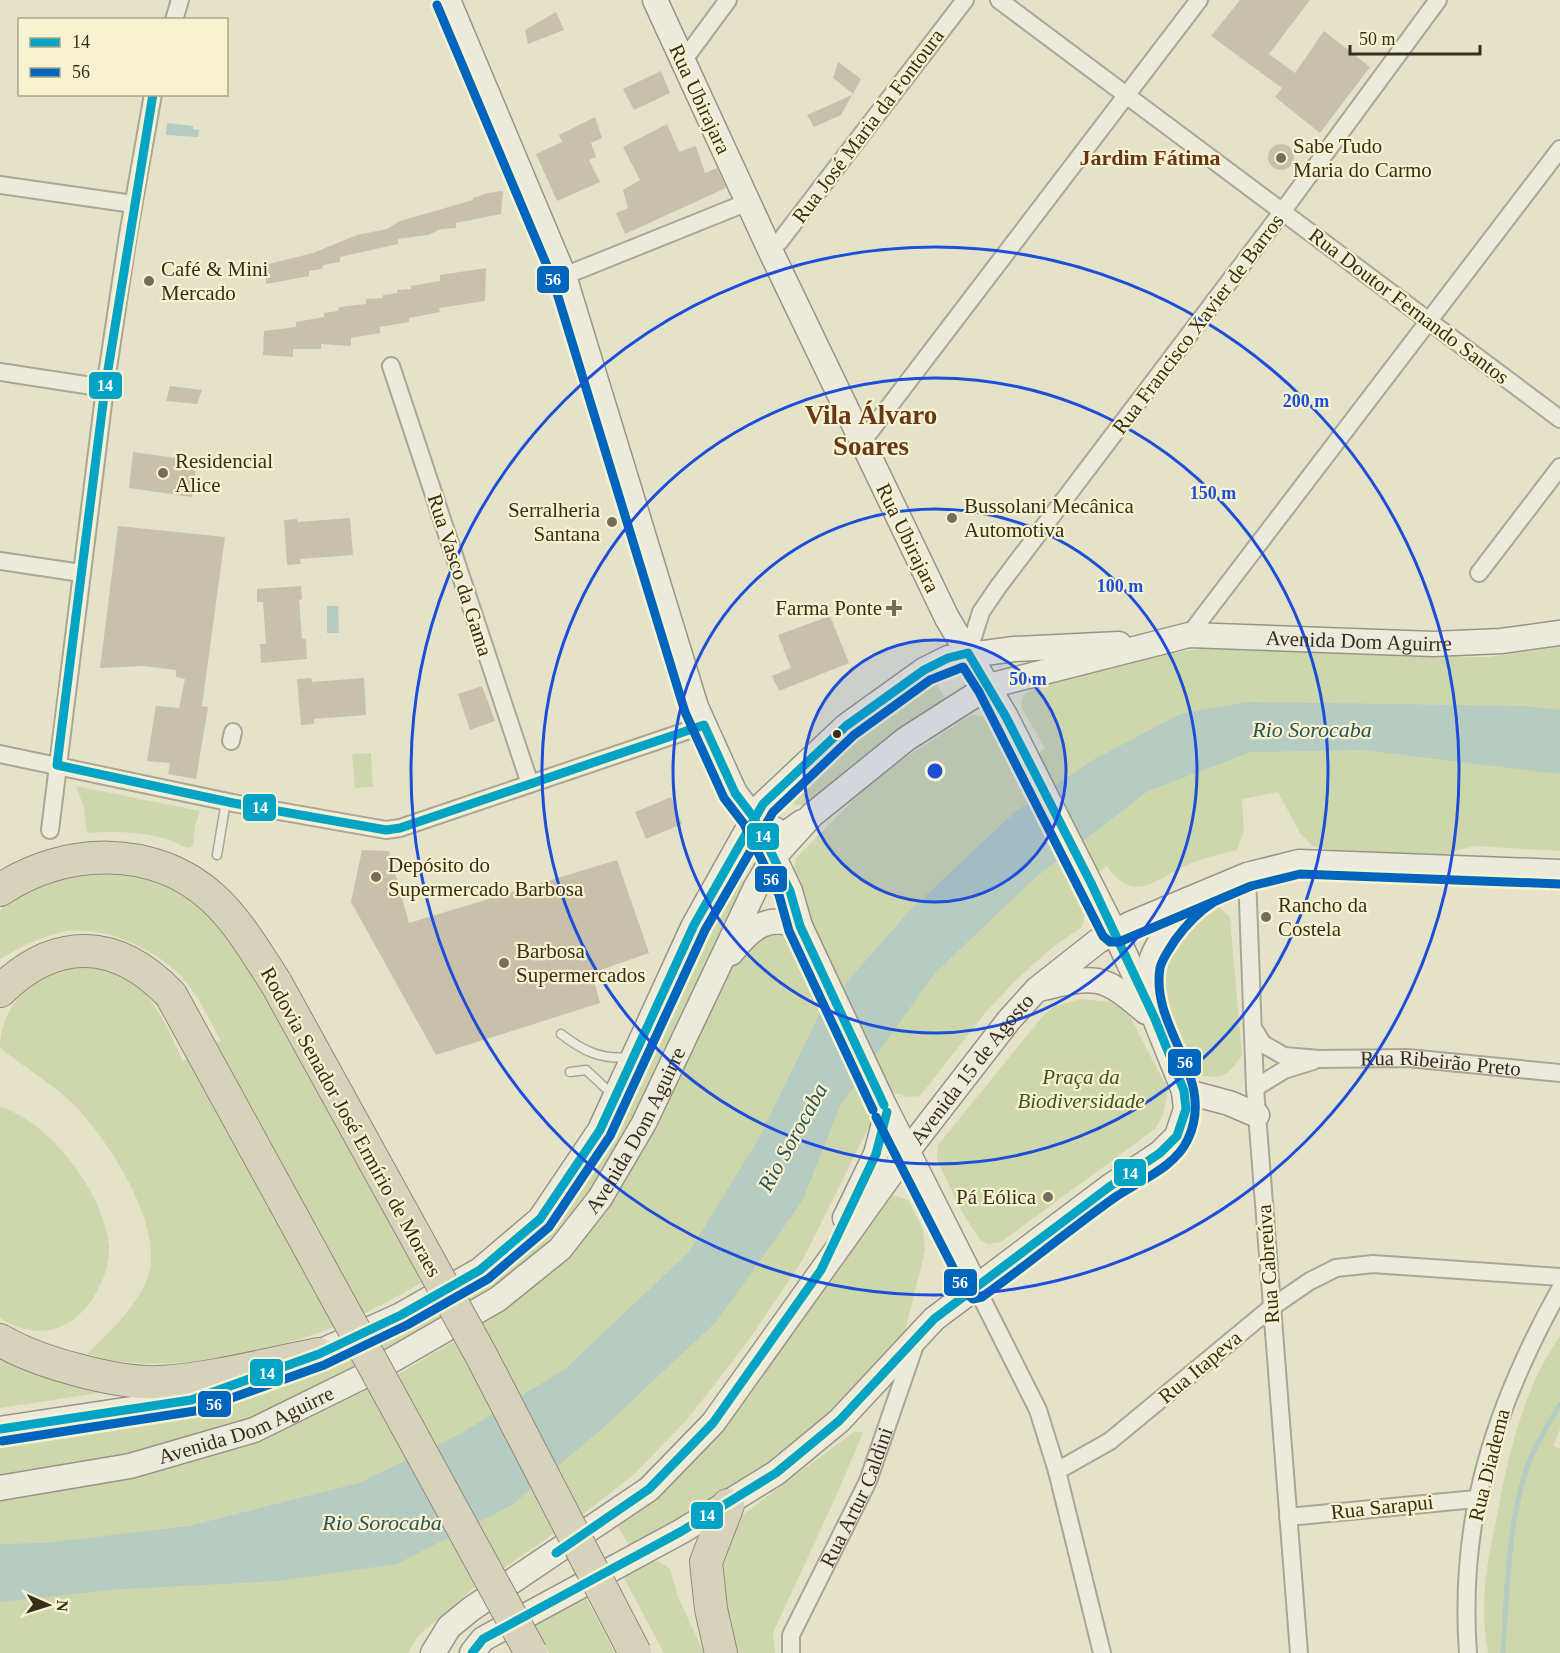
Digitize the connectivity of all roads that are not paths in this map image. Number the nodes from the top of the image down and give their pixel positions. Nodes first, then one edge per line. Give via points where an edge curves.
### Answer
1 (175, 0) edge
2 (448, 0) edge
3 (655, 0) edge
4 (728, 0) edge
5 (965, 0) edge
6 (999, 0) edge
7 (1199, 0) edge
8 (1438, 0) edge
9 (174, 18) edge
10 (683, 61) junction
11 (1126, 95) junction
12 (153, 96) edge
13 (1560, 149) edge
14 (0, 185) edge
15 (748, 202) junction
16 (133, 204) junction
17 (1282, 212) junction
18 (770, 250) junction
19 (564, 276) junction
20 (1429, 321) junction
21 (391, 366) dead end
22 (0, 372) edge
23 (105, 388) junction
24 (1560, 419) edge
25 (862, 442) junction
26 (1560, 467) edge
27 (0, 561) edge
28 (81, 573) junction
29 (1479, 573) dead end
30 (1560, 633) edge
31 (1189, 635) junction
32 (1158, 642) junction
33 (968, 653) junction
34 (989, 686) junction
35 (704, 725) junction
36 (0, 754) edge
37 (57, 765) junction
38 (530, 784) junction
39 (226, 801) junction
40 (812, 815) junction
41 (754, 818) junction
42 (50, 830) dead end
43 (217, 855) dead end
44 (773, 858) junction
45 (1560, 872) edge
46 (1247, 875) junction
47 (0, 890) edge
48 (1204, 894) junction
49 (1114, 931) junction
50 (803, 932) junction
51 (713, 976) junction
52 (1037, 989) junction
53 (0, 991) edge
54 (1155, 1019) junction
55 (1252, 1026) junction
56 (561, 1034) dead end
57 (633, 1056) junction
58 (1320, 1059) junction
59 (570, 1072) dead end
60 (1560, 1073) edge
61 (1255, 1088) junction
62 (1184, 1091) junction
63 (616, 1098) junction
64 (885, 1108) junction
65 (1257, 1115) junction
66 (906, 1153) junction
67 (821, 1270) junction
68 (1560, 1277) edge
69 (976, 1287) junction
70 (1560, 1289) edge
71 (1272, 1307) junction
72 (917, 1337) junction
73 (0, 1340) edge
74 (319, 1354) junction
75 (0, 1430) edge
76 (1057, 1471) junction
77 (0, 1488) edge
78 (1476, 1499) junction
79 (728, 1505) junction
80 (1288, 1517) junction
81 (434, 1653) edge
82 (472, 1653) edge
83 (531, 1653) edge
84 (635, 1653) edge
85 (721, 1653) edge
86 (791, 1653) edge
87 (1102, 1653) edge
88 (1299, 1653) edge
89 (1468, 1653) edge

1 - 9 street
2 - 19 main road
3 - 10 main road, Rua Ubirajara
4 - 10 street
5 - 18 street, Rua José Maria da Fontoura
6 - 11 street, Rua Doutor Fernando Santos
7 - 11 street
8 - 17 street, Rua Francisco Xavier de Barros
10 - 15 main road, Rua Ubirajara
11 - 17 street, Rua Doutor Fernando Santos
11 - 25 street
12 - 16 street
13 - 20 street
14 - 16 street
15 - 18 main road, Rua Ubirajara
15 - 19 street
16 - 23 street
17 - 20 street, Rua Doutor Fernando Santos
17 - 33 street, Rua Francisco Xavier de Barros via 998,587 981,612
18 - 25 main road, Rua Ubirajara
19 - 35 main road
20 - 24 street, Rua Doutor Fernando Santos
20 - 31 street
21 - 38 street, Rua Vasco da Gama
22 - 23 street
23 - 28 street
25 - 33 main road, Rua Ubirajara via 947,618
26 - 29 street
27 - 28 street
28 - 37 street
30 - 31 main road, Avenida Dom Aguirre via 1433,645
31 - 32 main road, Avenida Dom Aguirre
32 - 33 main road, Avenida Dom Aguirre
32 - 34 main road, Avenida Dom Aguirre
33 - 34 main road, Rua Ubirajara
33 - 41 main road, Avenida Dom Aguirre via 924,670 846,726 763,804
34 - 40 main road, Avenida Dom Aguirre via 906,739
34 - 49 main road, Rua Ubirajara
35 - 38 street
35 - 41 main road via 735,793
36 - 37 street
37 - 39 street
37 - 42 street
38 - 39 street via 386,830
39 - 43 lane
40 - 41 main road via 781,833
40 - 44 main road, Avenida Dom Aguirre
41 - 44 main road
41 - 57 main road, Avenida Dom Aguirre via 693,925
44 - 50 main road via 790,891
44 - 51 main road, Avenida Dom Aguirre
45 - 46 main road, Avenida 15 de Agosto via 1299,862
46 - 48 main road, Avenida 15 de Agosto
46 - 55 street, Rua Cabreúva
47 - 84 highway, Rodovia Senador José Ermírio de Moraes, bridge via 20,877 72,859 105,858 157,866 192,882 244,934 276,983 481,1356
48 - 49 main road, Avenida 15 de Agosto
48 - 54 main road via 1170,926 1148,963 1148,991
49 - 52 main road, Avenida 15 de Agosto
49 - 54 main road
50 - 51 main road via 787,921 767,921 744,938
50 - 64 main road
51 - 77 main road, Avenida Dom Aguirre via 644,1123 600,1198 560,1249 498,1299 368,1374 254,1430 130,1466
52 - 54 main road via 1093,980 1107,982
52 - 66 main road, Avenida 15 de Agosto
53 - 83 highway, bridge via 35,963 86,951 123,958 139,966 171,995
54 - 62 main road
55 - 58 street, Rua Ribeirão Preto via 1273,1052
55 - 61 street, Rua Cabreúva
56 - 57 lane via 582,1050 600,1056
57 - 63 main road, Avenida Dom Aguirre
58 - 60 street, Rua Ribeirão Preto via 1408,1058
58 - 61 street, Rua Ribeirão Preto via 1284,1070
59 - 63 lane via 586,1070
61 - 65 street, Rua Cabreúva
62 - 65 main road
62 - 69 main road via 1186,1109 1177,1136 1160,1154 1109,1187
63 - 74 main road, Avenida Dom Aguirre via 600,1130 540,1219 480,1270 401,1315
64 - 66 main road
64 - 67 main road via 876,1154
65 - 71 street, Rua Cabreúva
66 - 67 main road, Avenida 15 de Agosto
66 - 69 main road
67 - 81 main road, Avenida 15 de Agosto via 713,1423 649,1489 471,1609 449,1627
68 - 71 street, Rua Itapeva via 1372,1264 1336,1268
69 - 72 main road, Rua Artur Caldini
69 - 76 street via 1029,1388
70 - 78 street, Rua Diadema via 1507,1394
71 - 76 street, Rua Itapeva via 1110,1441
71 - 80 street, Rua Cabreúva
72 - 79 main road, Rua Artur Caldini via 839,1421 776,1473
72 - 86 street, Rua Artur Caldini via 868,1481 790,1635
73 - 74 highway via 34,1357 100,1374 158,1382
74 - 75 main road, Avenida Dom Aguirre via 191,1400
76 - 87 street
78 - 80 street, Rua Sarapui
78 - 89 street, Rua Diadema via 1465,1610
79 - 82 main road, Rua Artur Caldini via 483,1639
79 - 85 highway via 706,1562
80 - 88 street, Rua Cabreúva

